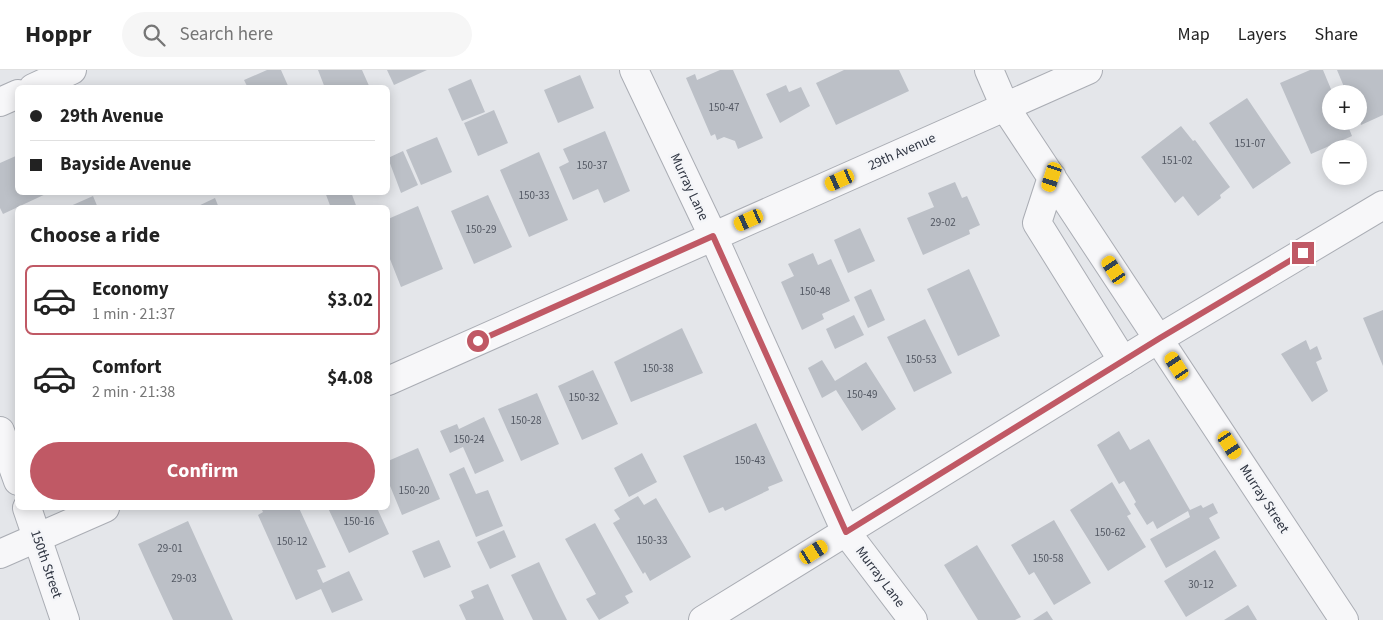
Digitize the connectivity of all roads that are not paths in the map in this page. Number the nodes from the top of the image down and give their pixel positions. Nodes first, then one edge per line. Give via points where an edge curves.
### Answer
1 (72, 70) edge
2 (634, 70) edge
3 (989, 70) edge
4 (1088, 70) edge
5 (40, 85) edge
6 (15, 95) edge
7 (0, 102) edge
8 (1005, 107) junction
9 (1052, 177) junction
10 (1383, 205) edge
11 (713, 236) junction
12 (1160, 338) junction
13 (1123, 361) junction
14 (390, 380) edge
15 (0, 431) edge
16 (15, 473) edge
17 (28, 510) edge
18 (101, 510) edge
19 (846, 532) junction
20 (38, 538) junction
21 (0, 554) edge
22 (65, 620) edge
23 (702, 620) edge
24 (913, 620) edge
25 (1344, 620) edge

1 - 5 street
2 - 11 street, Murray Lane
3 - 8 street, Murray Street
4 - 8 street, 29th Avenue
6 - 7 street
8 - 9 street, Murray Street
8 - 11 street, 29th Avenue
9 - 12 street, Murray Street
9 - 13 street via 1037,223
10 - 12 street
11 - 14 street, 29th Avenue
11 - 19 street, Murray Lane
12 - 13 street
12 - 25 street, Murray Street
13 - 19 street
15 - 16 street
17 - 20 street, 150th Street
18 - 20 street
19 - 23 street
19 - 24 street, Murray Lane
20 - 21 street
20 - 22 street, 150th Street

